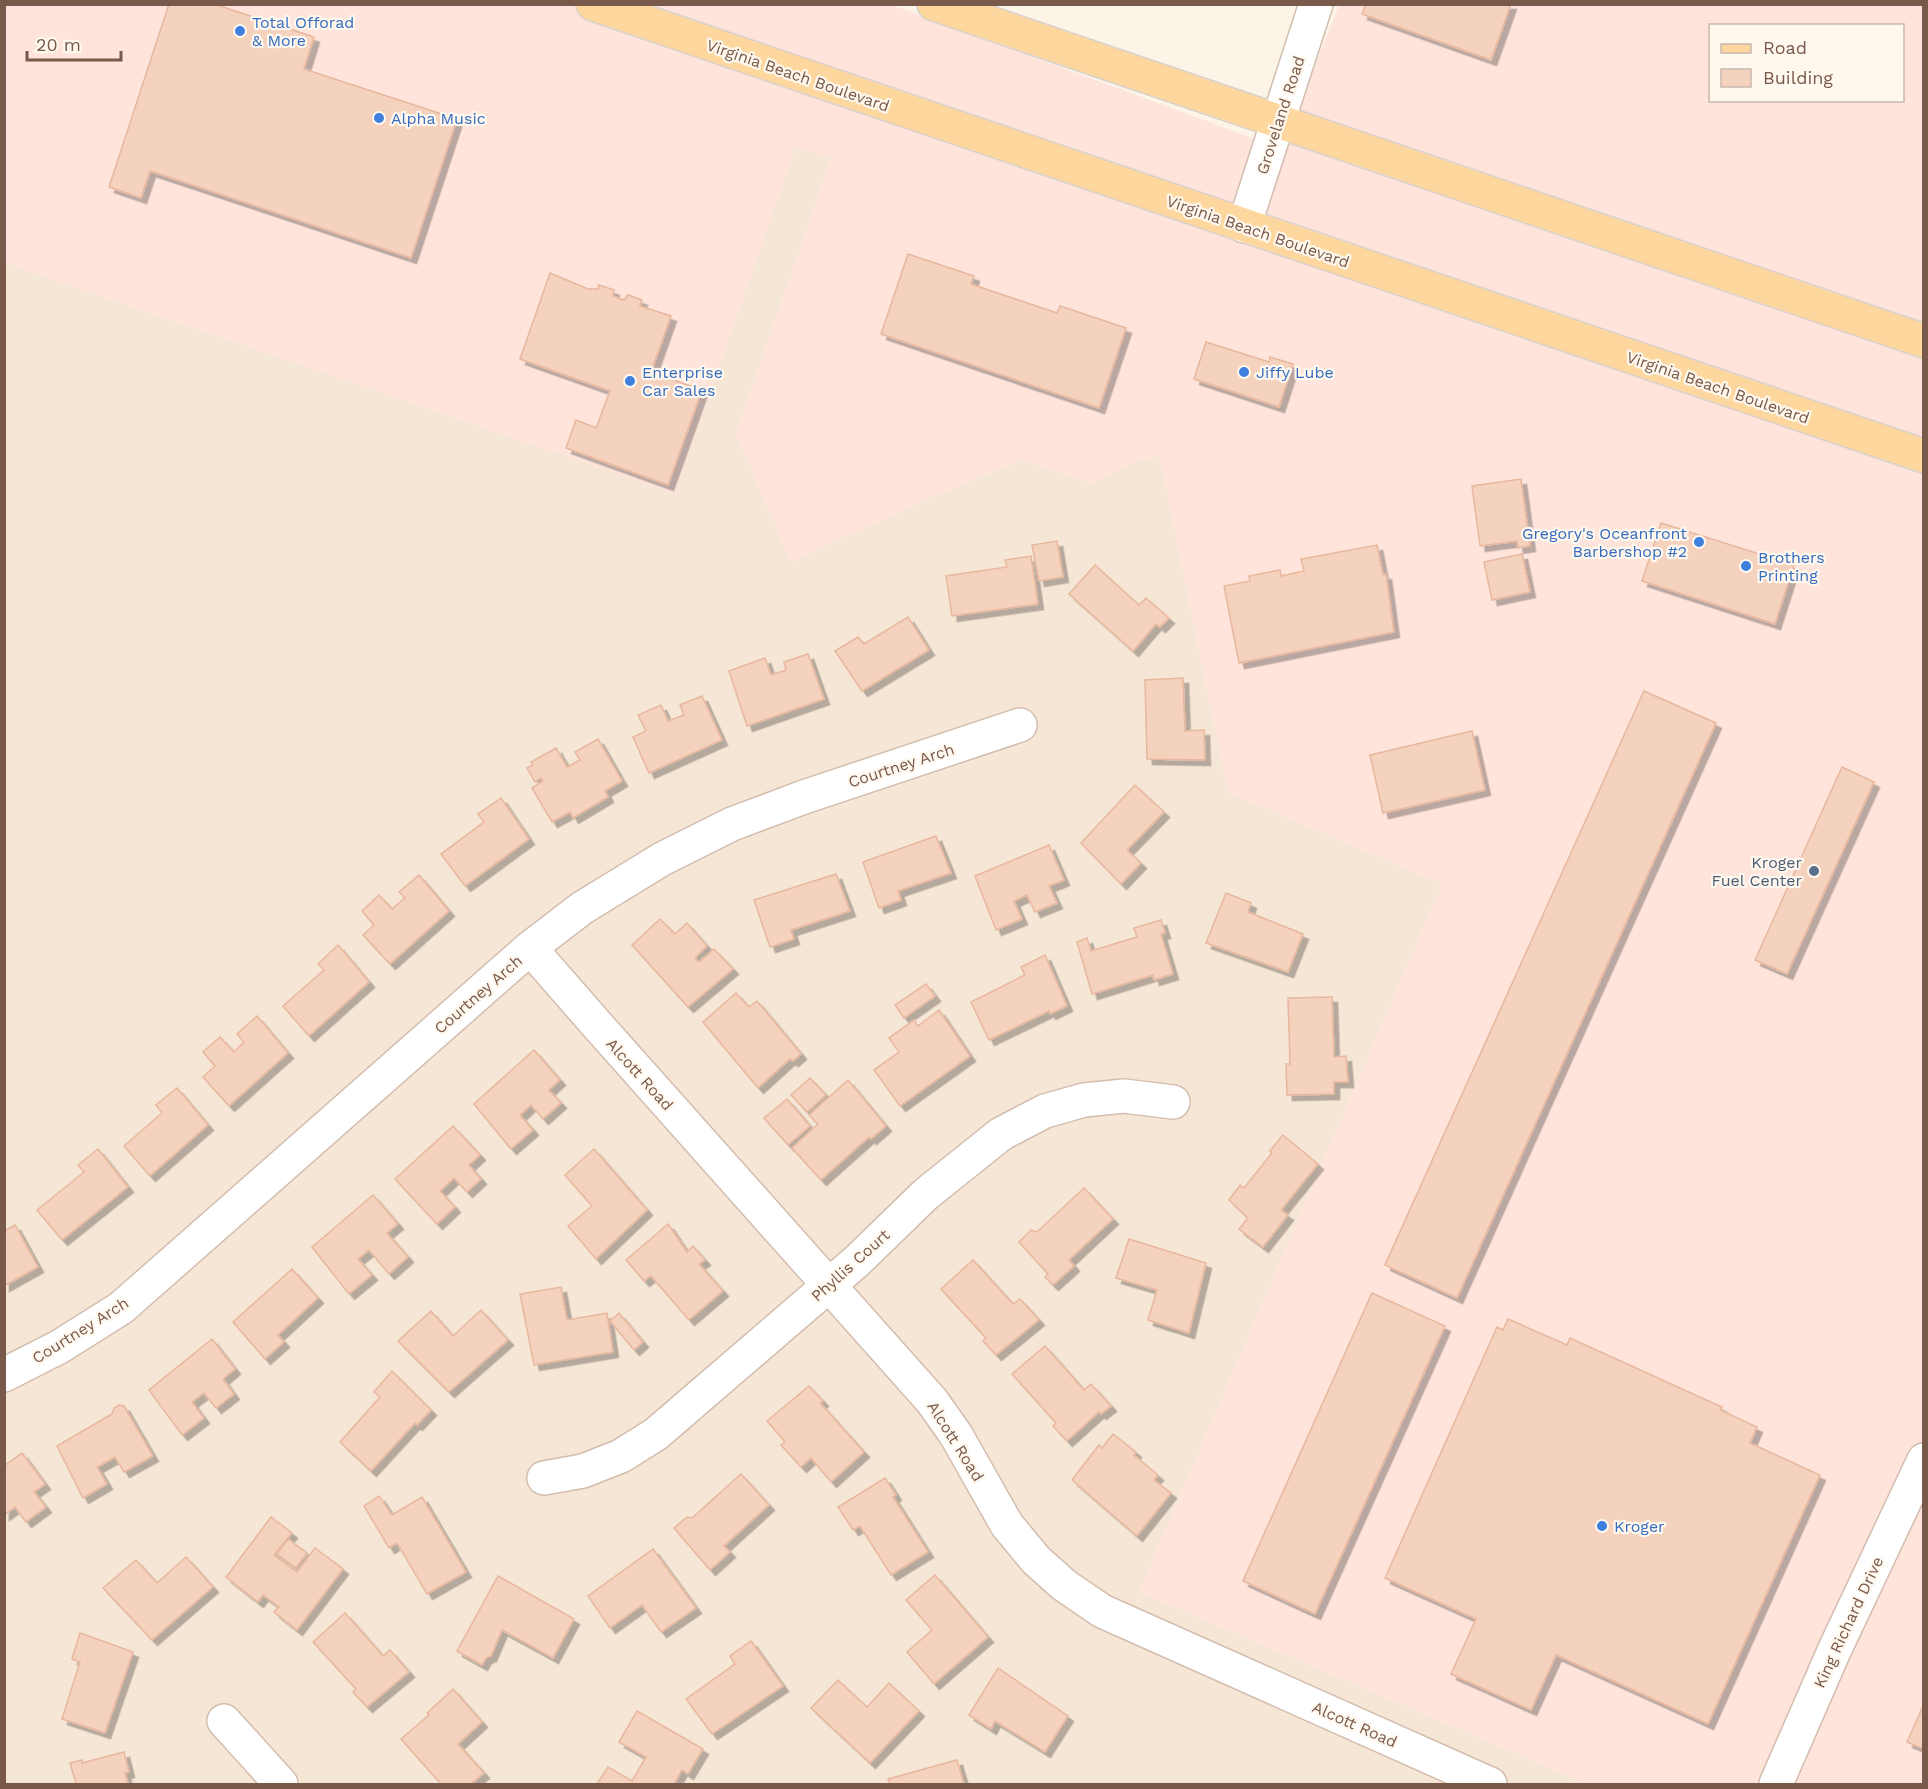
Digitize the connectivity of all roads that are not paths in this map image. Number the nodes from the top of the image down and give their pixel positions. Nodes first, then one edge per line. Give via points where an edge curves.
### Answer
1 (592, 4) edge
2 (934, 4) edge
3 (1316, 4) edge
4 (1278, 122) junction
5 (1244, 226) junction
6 (1923, 341) edge
7 (1923, 456) edge
8 (1020, 725) dead end
9 (530, 948) junction
10 (1173, 1102) dead end
11 (828, 1286) junction
12 (4, 1375) edge
13 (1923, 1460) edge
14 (544, 1478) dead end
15 (224, 1721) dead end
16 (281, 1785) edge
17 (1491, 1785) edge
18 (1776, 1785) edge

1 - 5 main road, Virginia Beach Boulevard
2 - 4 main road
3 - 4 street, Groveland Road
4 - 5 street, Groveland Road
4 - 6 main road
5 - 7 main road, Virginia Beach Boulevard
8 - 9 street, Courtney Arch via 732,824 642,871 582,908
9 - 11 street, Alcott Road
9 - 12 street, Courtney Arch via 121,1308 59,1347
10 - 11 street, Phyllis Court via 1124,1096 1084,1100 1045,1111 1001,1134 926,1194
11 - 14 street, Phyllis Court via 656,1434 621,1456 584,1471
11 - 17 street, Alcott Road via 932,1401 1007,1525 1036,1560 1064,1585 1102,1611
13 - 18 street, King Richard Drive
15 - 16 street

